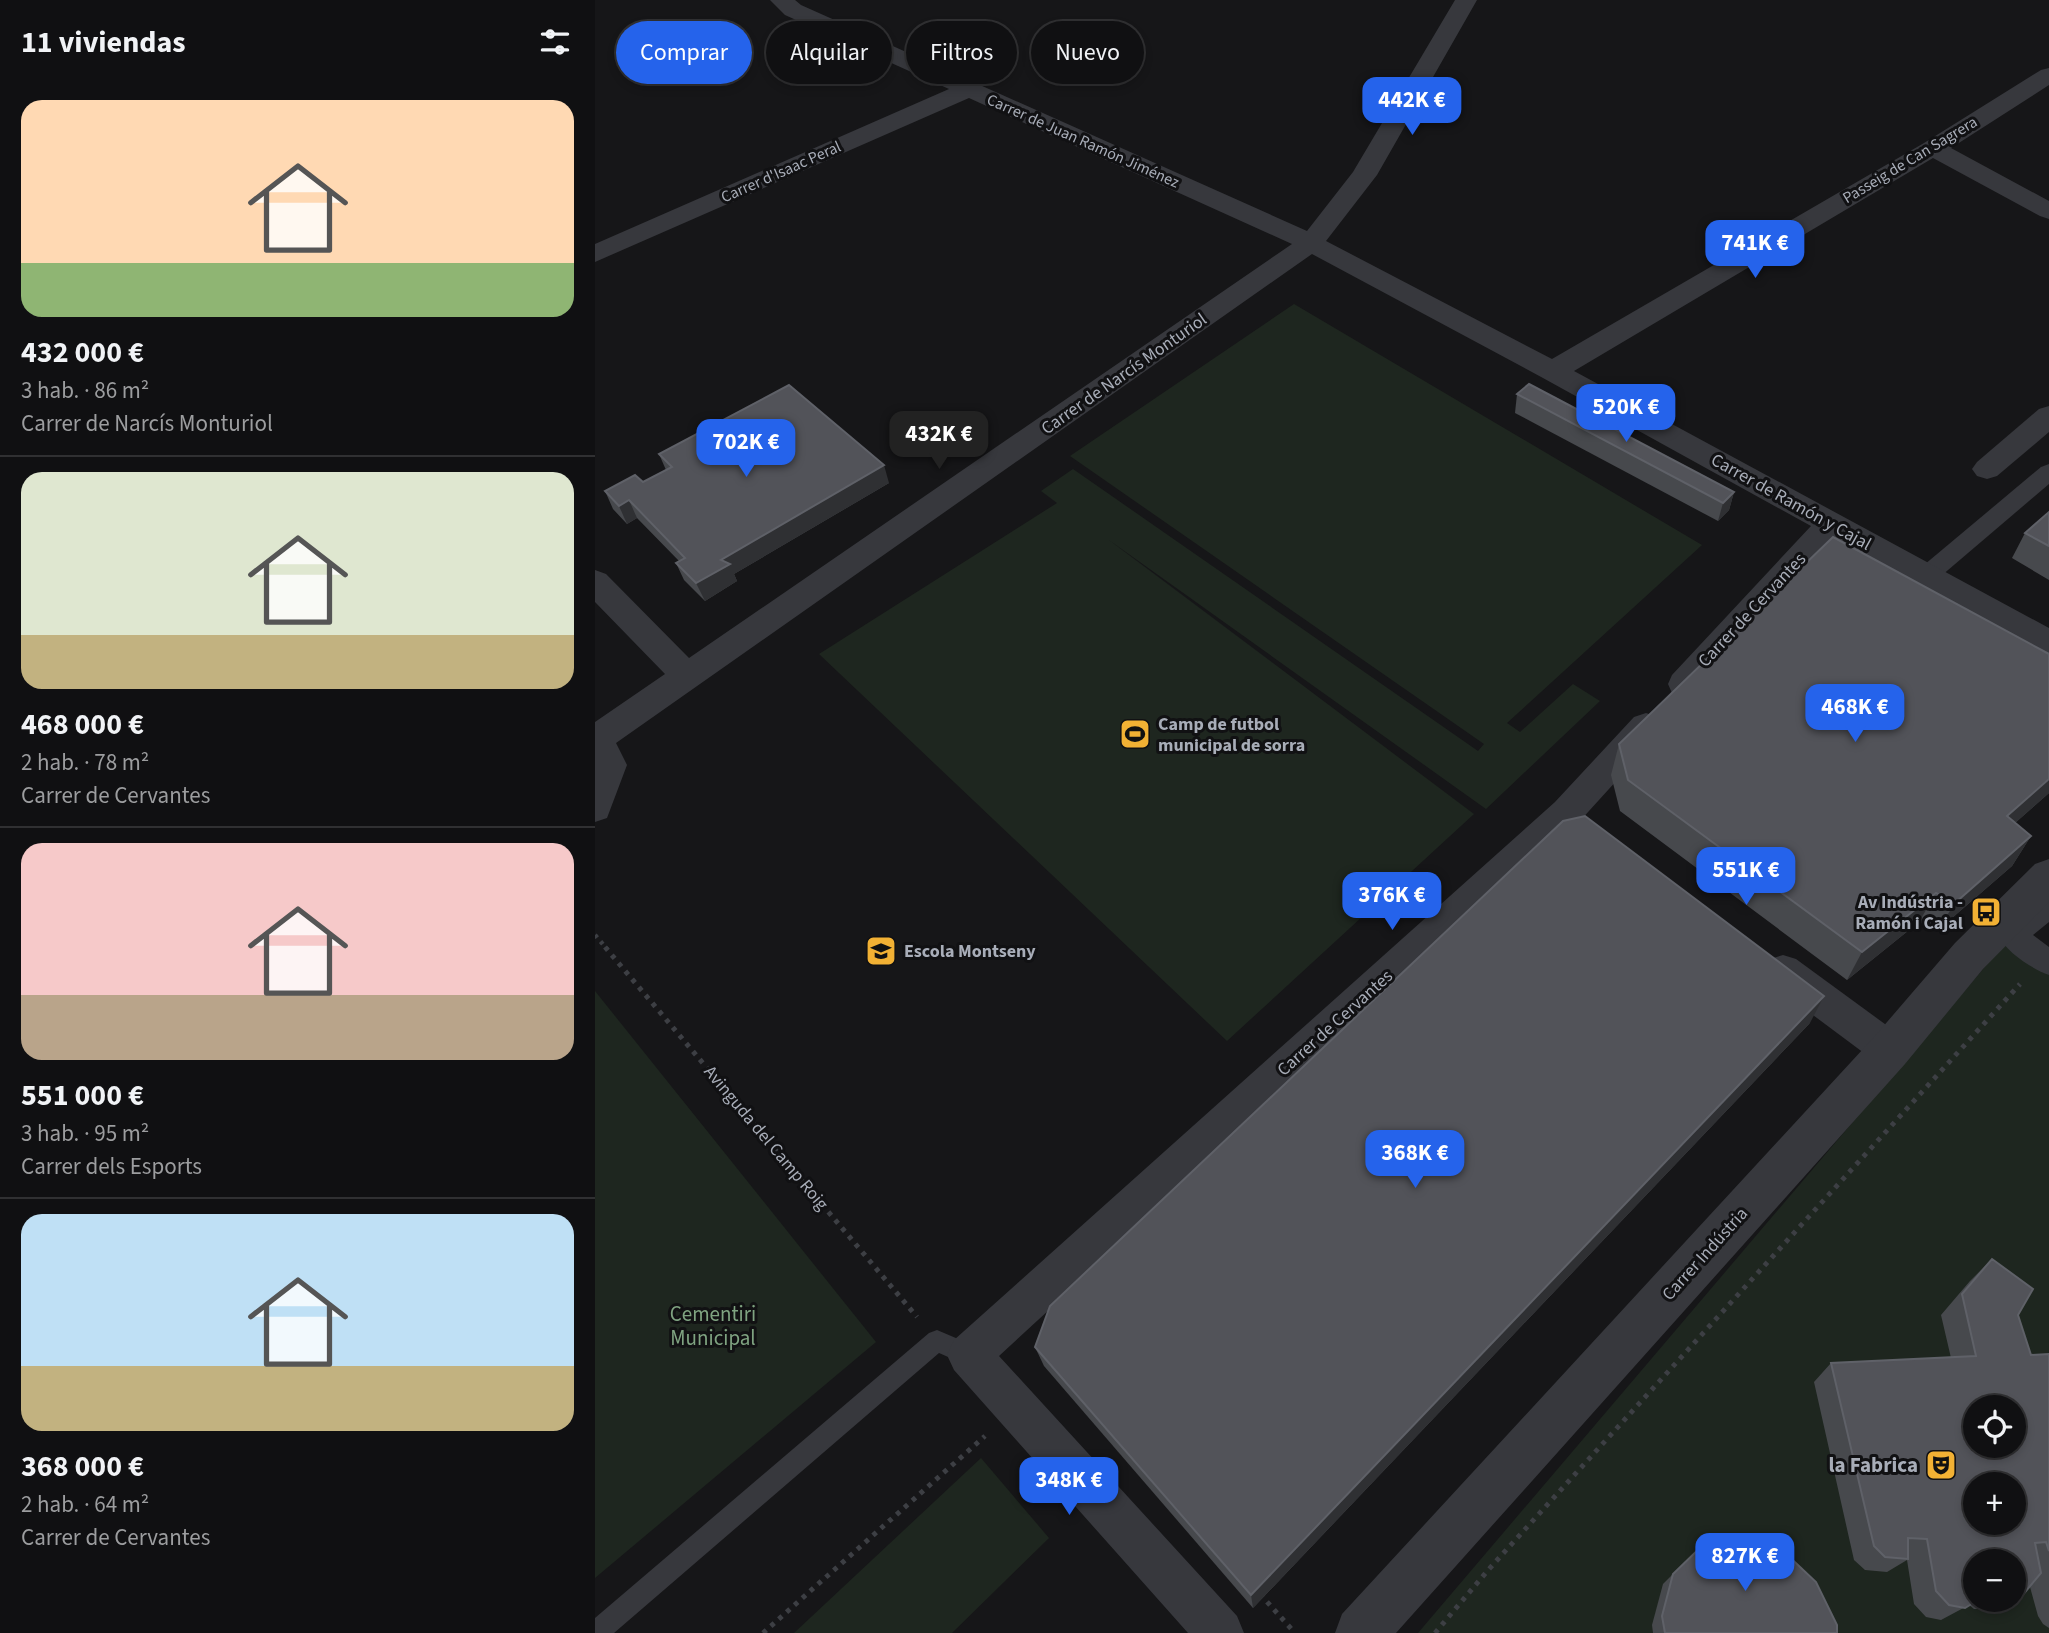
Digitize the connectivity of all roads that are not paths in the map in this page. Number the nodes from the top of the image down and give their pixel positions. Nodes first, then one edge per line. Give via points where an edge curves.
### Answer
1 (781, 0) edge
2 (1466, 0) edge
3 (2049, 75) edge
4 (967, 90) junction
5 (1933, 148) junction
6 (2049, 211) edge
7 (1311, 243) junction
8 (595, 254) edge
9 (1553, 371) junction
10 (2049, 416) edge
11 (1987, 469) dead end
12 (2049, 472) edge
13 (1831, 524) junction
14 (1926, 576) junction
15 (595, 582) edge
16 (2049, 643) edge
17 (688, 677) junction
18 (596, 739) edge
19 (595, 808) edge
20 (2049, 876) edge
21 (2049, 906) edge
22 (1757, 951) edge
23 (2046, 960) edge
24 (1891, 1049) junction
25 (953, 1348) junction
26 (596, 1633) edge
27 (1220, 1633) edge
28 (1361, 1633) edge

1 - 4 street, Carrer de Juan Ramón Jiménez via 793,10
2 - 7 street, Carrer de Narcís Monturiol via 1364,175
3 - 5 street, Passeig de Can Sagrera
4 - 7 street, Carrer de Juan Ramón Jiménez
4 - 8 street, Carrer d'Isaac Peral
5 - 6 street
5 - 9 street, Passeig de Can Sagrera
7 - 9 street, Carrer de Ramón y Cajal
7 - 17 street, Carrer de Narcís Monturiol
9 - 13 street, Carrer de Ramón y Cajal
10 - 11 street
12 - 14 street
13 - 14 street, Carrer de Ramón y Cajal
13 - 25 street, Carrer de Cervantes via 1578,820
14 - 16 street, Carrer de Ramón y Cajal
15 - 17 street
17 - 18 street, Carrer de Narcís Monturiol
18 - 19 street via 610,765
20 - 24 street, Carrer Indústria via 1969,956
21 - 23 street via 2013,935
22 - 24 street
24 - 28 street, Carrer Indústria
25 - 26 lane
25 - 27 street via 1016,1409

